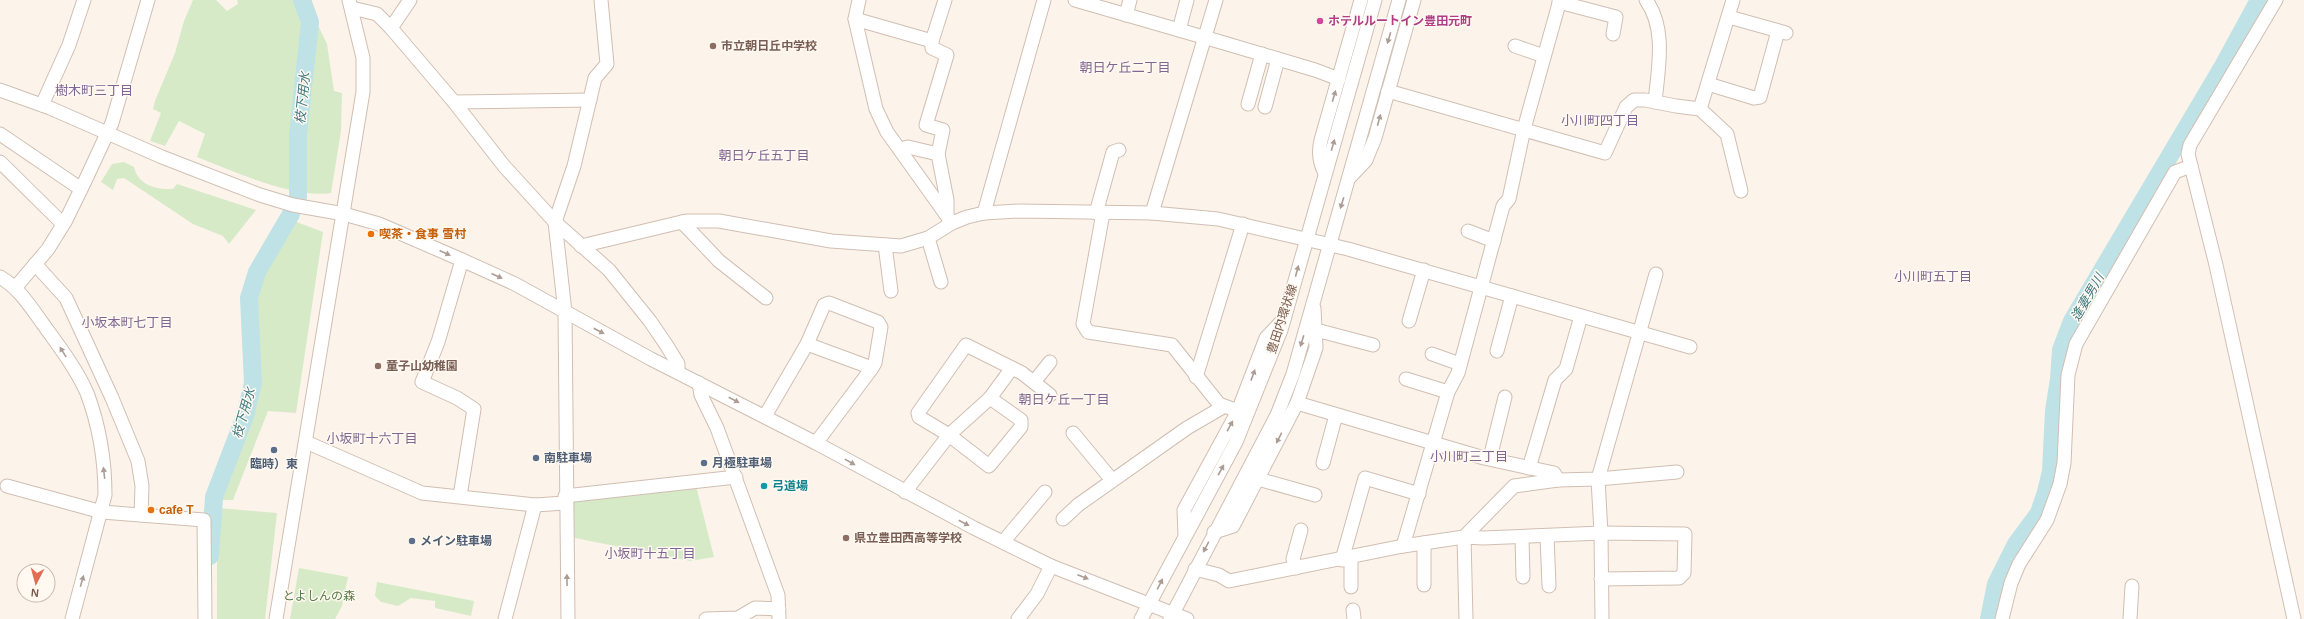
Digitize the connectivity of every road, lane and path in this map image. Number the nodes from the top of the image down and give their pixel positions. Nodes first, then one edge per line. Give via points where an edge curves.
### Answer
1 (84, 0) edge
2 (148, 0) edge
3 (410, 0) edge
4 (601, 0) edge
5 (859, 0) edge
6 (944, 0) edge
7 (1044, 0) edge
8 (1075, 0) edge
9 (1130, 0) edge
10 (1187, 0) edge
11 (1216, 0) edge
12 (1375, 0) edge
13 (1414, 0) edge
14 (1646, 0) edge
15 (2276, 0) edge
16 (1560, 1) edge
17 (1730, 1) edge
18 (1398, 3) edge
19 (351, 4) edge
20 (1360, 4) edge
21 (1126, 15) junction
22 (1729, 17) junction
23 (856, 20) junction
24 (391, 28) junction
25 (1179, 30) junction
26 (1366, 30) junction
27 (1406, 30) junction
28 (1613, 34) dead end
29 (1205, 38) junction
30 (932, 41) junction
31 (1515, 46) dead end
32 (1262, 54) junction
33 (1544, 56) junction
34 (1278, 59) junction
35 (1339, 79) junction
36 (1708, 84) junction
37 (0, 90) edge
38 (1388, 91) junction
39 (590, 100) junction
40 (454, 102) junction
41 (1655, 102) junction
42 (1248, 104) dead end
43 (42, 105) junction
44 (1265, 106) dead end
45 (1700, 109) junction
46 (1524, 129) junction
47 (0, 134) edge
48 (107, 134) junction
49 (900, 149) junction
50 (1119, 150) dead end
51 (938, 154) junction
52 (0, 162) edge
53 (2191, 166) junction
54 (1324, 173) junction
55 (1349, 178) junction
56 (81, 189) junction
57 (1741, 191) dead end
58 (984, 213) junction
59 (1099, 213) junction
60 (1152, 213) junction
61 (344, 214) junction
62 (949, 219) junction
63 (555, 222) junction
64 (682, 222) junction
65 (63, 224) junction
66 (1243, 224) junction
67 (1468, 231) dead end
68 (928, 238) junction
69 (1306, 240) junction
70 (1494, 241) junction
71 (886, 245) junction
72 (1329, 245) junction
73 (581, 246) junction
74 (462, 260) junction
75 (35, 264) junction
76 (1424, 270) junction
77 (1656, 274) dead end
78 (0, 277) edge
79 (940, 282) dead end
80 (1481, 286) junction
81 (15, 288) junction
82 (890, 291) dead end
83 (1512, 296) junction
84 (766, 298) dead end
85 (1314, 303) junction
86 (565, 312) junction
87 (1581, 316) junction
88 (1284, 318) junction
89 (1410, 321) dead end
90 (1316, 330) junction
91 (1638, 333) junction
92 (807, 344) junction
93 (1373, 345) dead end
94 (1690, 347) dead end
95 (1497, 351) dead end
96 (1432, 354) dead end
97 (1050, 362) dead end
98 (1460, 364) junction
99 (872, 368) junction
100 (1012, 368) junction
101 (678, 371) junction
102 (1196, 377) junction
103 (1406, 379) dead end
104 (1034, 382) junction
105 (699, 383) junction
106 (1448, 392) junction
107 (1050, 394) dead end
108 (1505, 397) dead end
109 (990, 398) junction
110 (1297, 403) junction
111 (1223, 407) junction
112 (1238, 411) junction
113 (1336, 414) junction
114 (765, 416) junction
115 (1073, 433) dead end
116 (949, 435) junction
117 (306, 442) junction
118 (816, 443) junction
119 (1434, 443) junction
120 (1490, 458) junction
121 (1323, 463) dead end
122 (1529, 468) junction
123 (1677, 472) dead end
124 (736, 477) junction
125 (1258, 479) junction
126 (1598, 479) junction
127 (1112, 480) junction
128 (1558, 480) junction
129 (7, 486) dead end
130 (905, 492) junction
131 (1045, 492) dead end
132 (1419, 494) junction
133 (1315, 495) dead end
134 (460, 496) junction
135 (565, 500) junction
136 (535, 505) junction
137 (102, 512) junction
138 (141, 515) junction
139 (1063, 519) dead end
140 (1301, 530) dead end
141 (1214, 532) junction
142 (1601, 534) junction
143 (1547, 536) junction
144 (1185, 537) junction
145 (1464, 537) junction
146 (1522, 537) junction
147 (1003, 542) junction
148 (1424, 543) junction
149 (1404, 546) junction
150 (1347, 559) junction
151 (1052, 566) junction
152 (1296, 568) junction
153 (1195, 569) junction
154 (1523, 577) dead end
155 (1602, 579) junction
156 (1424, 585) dead end
157 (1549, 586) dead end
158 (2132, 586) dead end
159 (1351, 587) dead end
160 (1149, 603) junction
161 (779, 614) edge
162 (1171, 617) edge
163 (72, 619) edge
164 (205, 619) edge
165 (276, 619) edge
166 (505, 619) edge
167 (568, 619) edge
168 (706, 619) edge
169 (1018, 619) edge
170 (1142, 619) edge
171 (1187, 619) edge
172 (1466, 619) edge
173 (1602, 619) edge
174 (2002, 619) edge
175 (2130, 619) edge
176 (2294, 619) edge

1 - 43 street via 69,46
2 - 48 street
3 - 24 street
4 - 39 street via 607,64 595,78
5 - 23 street
6 - 30 street
7 - 58 street
8 - 21 street
9 - 21 street
10 - 25 street
11 - 29 street
12 - 26 street, 豊田内環状線
13 - 27 street
14 - 41 street via 1660,38
15 - 53 street via 2190,145 2188,154
16 - 28 street via 1616,17
16 - 33 street
17 - 22 street
18 - 27 street
18 -> 55 street, 豊田内環状線
19 - 24 street via 377,14
19 - 61 street via 362,58 363,92
20 - 26 street
20 - 35 street
21 - 25 street
22 - 36 street
22 - 36 street via 1782,32 1760,97 1754,98
23 - 30 street
23 - 49 street via 876,109 887,132
24 - 40 street
25 - 29 street
54 -> 26 street, 豊田内環状線
27 - 38 street
29 - 32 street
29 - 60 street
30 - 51 street via 932,48 948,55 926,125 943,130
31 - 33 street
32 - 34 street
32 - 42 street
33 - 46 street
34 - 35 street
34 - 44 street
54 -> 35 street via 1320,166 1319,150
36 - 45 street
37 - 43 street
38 - 46 street
55 -> 38 street via 1366,160
39 - 40 street
39 - 63 street via 574,166
40 - 63 street via 504,166
41 - 45 street
41 - 46 street via 1634,100 1626,107 1605,154
43 - 48 street
45 - 57 street via 1727,134
46 - 70 street via 1508,199 1503,206
47 - 56 street
48 - 56 street
48 - 61 street via 260,195 293,205
49 - 51 street via 908,147
49 - 62 street
50 - 59 street via 1113,152
51 - 62 street
52 - 65 street
53 - 174 street via 2175,172 2076,344 2068,375 2064,463 2060,484 2047,520 2019,564 2011,583
53 - 176 street via 2216,265
54 - 69 street, 豊田内環状線
55 -> 72 street, 豊田内環状線
56 - 65 street
58 - 59 street
58 - 62 street
59 - 60 street
59 - 102 street via 1083,324 1088,332 1172,345
60 - 66 street
61 -> 74 street via 379,224
61 - 117 street
62 - 68 street
63 - 73 street
63 - 86 street
64 - 71 street via 719,221 831,241
64 - 73 street
64 - 84 street via 719,261
65 - 75 street via 48,249
66 - 69 street
66 - 102 street
67 - 70 street
68 - 71 street via 901,246
68 - 79 street
69 - 72 street
88 -> 69 street, 豊田内環状線
70 - 80 street
71 - 82 street
72 - 76 street
72 - 85 street, 豊田内環状線
73 - 101 street via 609,270 650,321 678,364
74 -> 86 street via 515,284
74 - 134 street via 438,342 422,382 474,409
75 - 81 street
75 - 138 street via 66,298 112,398 138,461 142,486
76 - 80 street
76 - 89 street
77 - 91 street
78 - 81 street
80 - 83 street
80 - 98 street
137 -> 81 street via 105,477 96,420 86,392 58,345
83 - 87 street
83 - 95 street
85 - 90 street
85 -> 141 street, 豊田内環状線 via 1277,415
86 -> 101 street
86 - 135 street
87 - 91 street
87 - 122 street via 1566,369 1556,380
112 -> 88 street via 1266,338
144 -> 88 street, 豊田内環状線 via 1236,442
90 - 93 street
90 - 110 street via 1316,348
91 - 94 street
91 - 126 street
92 - 99 street
92 - 99 street via 824,305 832,304 880,325 875,363
92 - 114 street
96 - 98 street
97 - 104 street
98 - 106 street
99 - 118 street
100 - 104 street
100 - 109 street
100 - 116 street via 970,346 966,345 963,348 918,413 919,417
101 - 105 street
102 - 111 street
103 - 106 street
104 - 107 street
105 -> 114 street
105 - 124 street via 701,395
106 - 119 street
108 - 120 street
109 - 116 street
109 - 116 street via 1022,423 992,465 987,465
110 - 113 street
110 -> 125 street
111 - 112 street
111 - 127 street via 1187,428
144 -> 112 street via 1184,510
113 - 119 street
113 - 121 street
114 - 118 street
115 - 127 street
116 - 130 street
117 - 134 street via 422,493
117 - 165 street
118 -> 130 street
119 - 120 street
119 - 132 street
120 - 122 street
122 - 128 street via 1554,473
123 - 126 street
124 - 135 street
124 - 161 street via 778,595
125 - 133 street
125 - 141 street via 1233,526
126 - 128 street
126 - 142 street
127 - 139 street
128 - 145 street via 1514,486
129 - 137 street
130 -> 147 street
131 - 147 street
132 - 149 street
132 - 150 street via 1365,478
134 - 136 street
135 - 136 street
167 -> 135 street
136 - 166 street
137 - 138 street
163 -> 137 street
138 - 164 street via 204,520
140 - 152 street via 1293,559
141 -> 153 street, 豊田内環状線
142 - 143 street
142 - 155 street
142 - 155 street via 1685,534 1684,574 1679,578
143 - 146 street
143 - 157 street
160 -> 144 street, 豊田内環状線
145 - 146 street
145 - 148 street
145 - 172 street
146 - 154 street
147 - 151 street
148 - 149 street
148 - 156 street
149 - 150 street
150 - 152 street
150 - 159 street
151 -> 160 street
151 - 169 street via 1037,594
152 - 153 street via 1229,581 1219,575
153 - 162 street, 豊田内環状線
155 - 173 street
158 - 175 street
160 - 162 street
160 - 170 street, 豊田内環状線
161 - 168 street via 754,608 738,618
162 - 171 street

